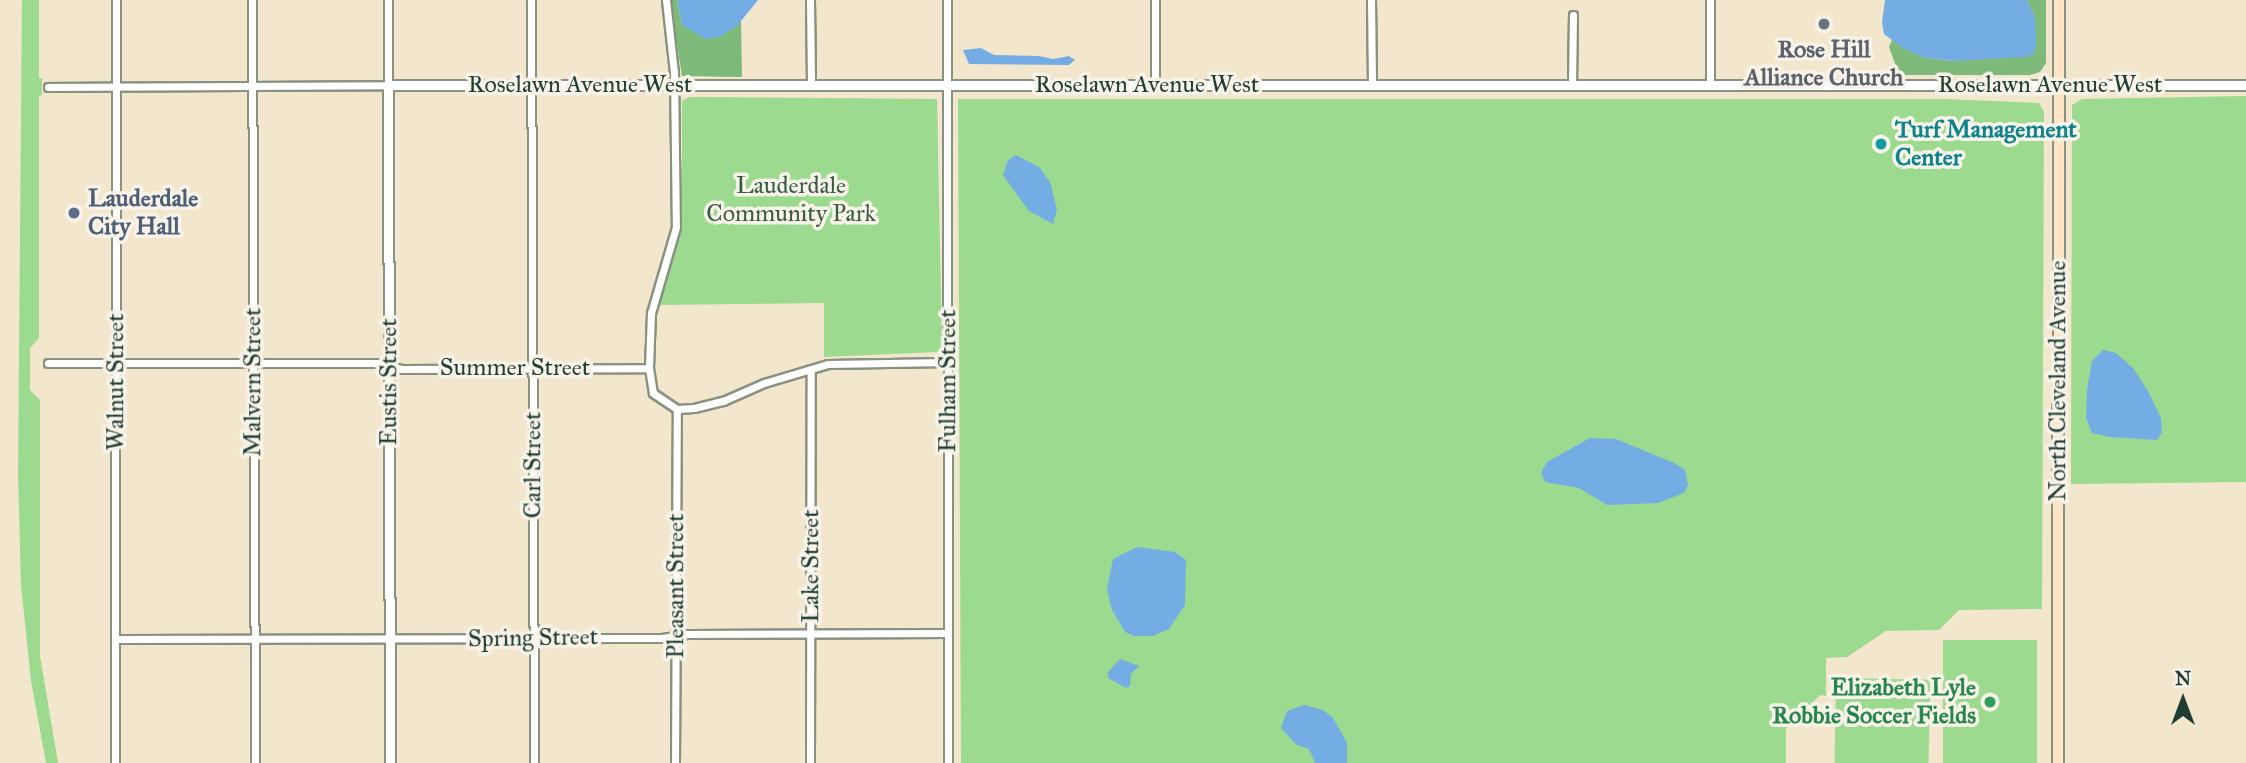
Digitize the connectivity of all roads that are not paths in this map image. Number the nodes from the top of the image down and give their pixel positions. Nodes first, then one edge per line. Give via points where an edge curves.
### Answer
1 (116, 0) edge
2 (252, 0) edge
3 (388, 0) edge
4 (531, 0) edge
5 (666, 0) edge
6 (810, 0) edge
7 (947, 0) edge
8 (1155, 0) edge
9 (1371, 0) edge
10 (1710, 0) edge
11 (2059, 0) edge
12 (1573, 15) dead end
13 (388, 85) junction
14 (531, 85) junction
15 (674, 85) junction
16 (811, 85) junction
17 (947, 85) junction
18 (1155, 85) junction
19 (1371, 85) junction
20 (1572, 85) junction
21 (1710, 85) junction
22 (2246, 85) edge
23 (116, 86) junction
24 (252, 86) junction
25 (2059, 86) junction
26 (48, 87) dead end
27 (948, 362) junction
28 (48, 363) dead end
29 (116, 363) junction
30 (252, 363) junction
31 (389, 366) junction
32 (532, 368) junction
33 (649, 368) junction
34 (811, 369) junction
35 (677, 409) junction
36 (811, 632) junction
37 (948, 633) junction
38 (675, 636) junction
39 (534, 638) junction
40 (117, 639) junction
41 (255, 639) junction
42 (390, 639) junction
43 (115, 763) edge
44 (255, 763) edge
45 (390, 763) edge
46 (534, 763) edge
47 (675, 763) edge
48 (810, 763) edge
49 (948, 763) edge
50 (2058, 763) edge

1 - 23 street, Walnut Street
2 - 24 street, Malvern Street
3 - 13 street, Eustis Street
4 - 14 street, Carl Street
5 - 15 street
6 - 16 street
7 - 17 street, Fulham Street
8 - 18 street
9 - 19 street
10 - 21 street
11 - 25 main road, North Cleveland Avenue
12 - 20 street
13 - 14 street, Roselawn Avenue West
13 - 24 street, Roselawn Avenue West
13 - 31 street, Eustis Street
14 - 15 street, Roselawn Avenue West
14 - 32 street, Carl Street
15 - 16 street, Roselawn Avenue West
15 - 33 street via 676,227 650,313
16 - 17 street, Roselawn Avenue West
17 - 18 street, Roselawn Avenue West
17 - 27 street, Fulham Street
18 - 19 street, Roselawn Avenue West
19 - 20 street, Roselawn Avenue West
20 - 21 street, Roselawn Avenue West
21 - 25 street, Roselawn Avenue West
22 - 25 street, Roselawn Avenue West
23 - 24 street, Roselawn Avenue West
23 - 26 street, Roselawn Avenue West
23 - 29 street, Walnut Street
24 - 30 street, Malvern Street
25 - 50 main road, North Cleveland Avenue
27 - 34 street via 843,362
27 - 37 street, Fulham Street
28 - 29 street, Summer Street
29 - 30 street, Summer Street
29 - 40 street, Walnut Street
30 - 31 street, Summer Street
30 - 41 street, Malvern Street
31 - 32 street, Summer Street
31 - 42 street, Eustis Street
32 - 33 street, Summer Street
32 - 39 street, Carl Street
33 - 35 street via 653,393
34 - 35 street via 715,404
34 - 36 street, Lake Street
35 - 38 street, Pleasant Street
36 - 37 street, Spring Street
36 - 38 street, Spring Street
36 - 48 street, Lake Street
37 - 49 street, Fulham Street
38 - 39 street, Spring Street
38 - 47 street, Pleasant Street
39 - 42 street, Spring Street
39 - 46 street, Carl Street
40 - 41 street, Spring Street
40 - 43 street, Walnut Street
41 - 42 street, Spring Street
41 - 44 street, Malvern Street
42 - 45 street, Eustis Street

